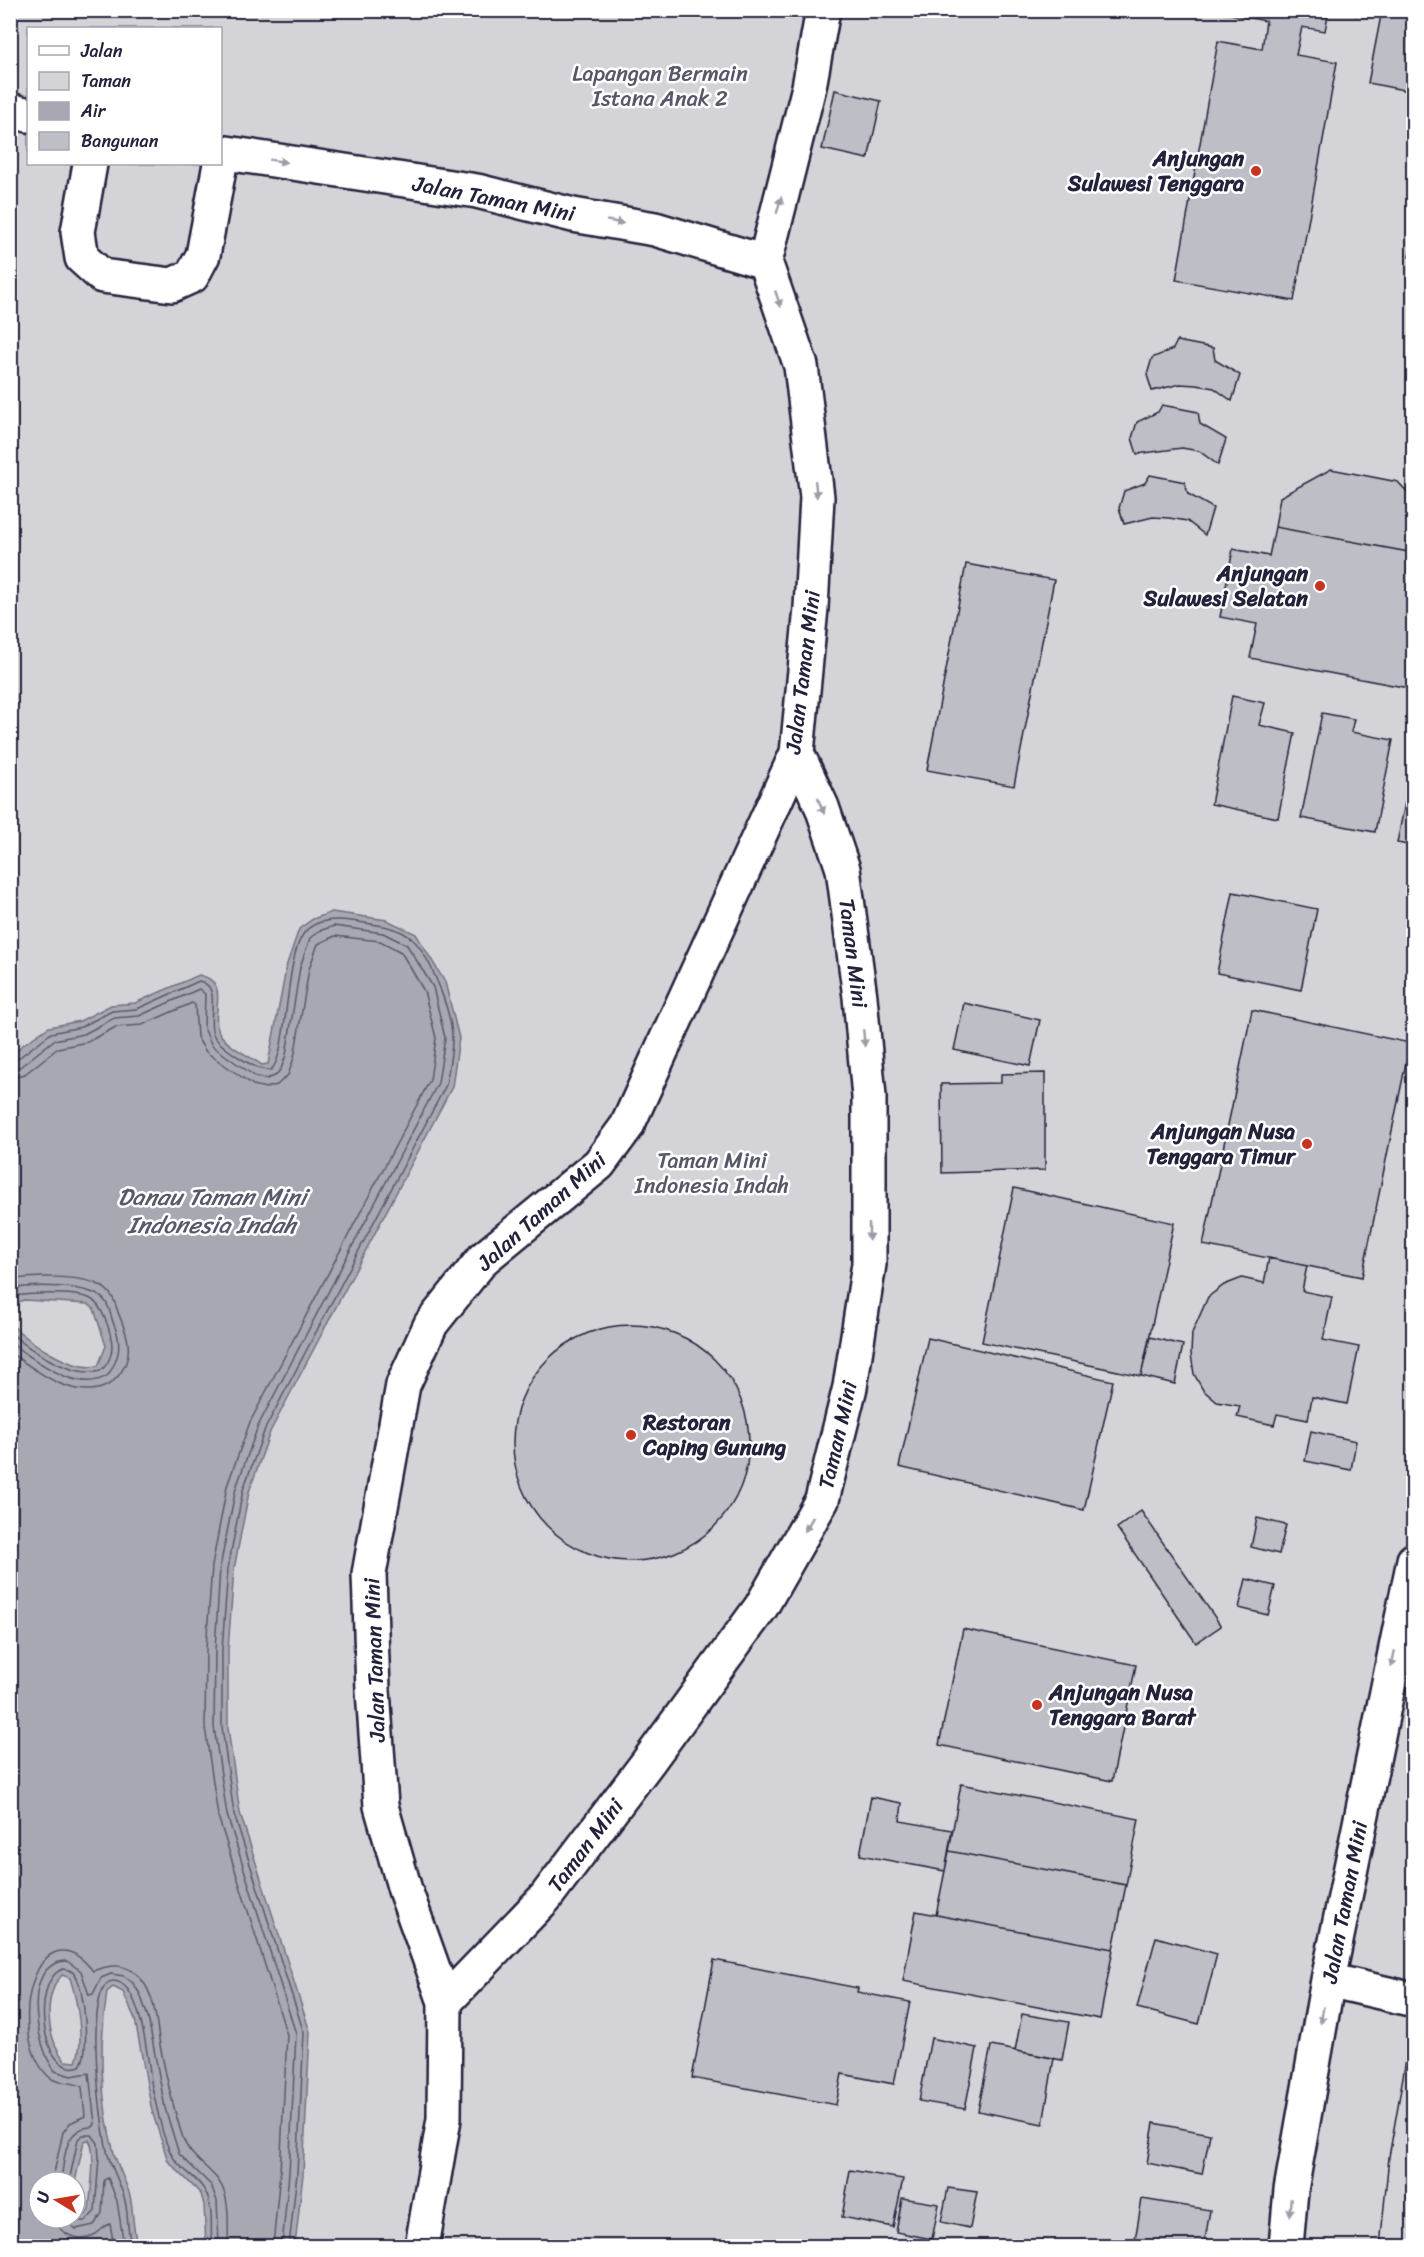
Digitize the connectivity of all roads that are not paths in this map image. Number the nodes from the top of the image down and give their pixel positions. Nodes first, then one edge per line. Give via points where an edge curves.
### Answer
1 (823, 10) edge
2 (10, 110) edge
3 (27, 115) edge
4 (222, 157) edge
5 (90, 165) edge
6 (219, 165) edge
7 (765, 262) junction
8 (797, 753) junction
9 (1413, 1560) edge
10 (1328, 1980) junction
11 (1413, 2000) edge
12 (445, 2002) junction
13 (422, 2247) edge
14 (1286, 2247) edge

7 -> 1 lane via 806,98
2 - 3 lane
4 -> 7 lane, Jalan Taman Mini via 477,191 573,215 655,229
5 - 6 lane via 78,232 82,258 102,276 172,285 192,276 202,255
7 -> 8 lane, Jalan Taman Mini via 801,366 817,497 812,608
8 - 12 lane, Jalan Taman Mini via 627,1126 599,1164 483,1259 432,1324 403,1385 369,1574 373,1690 381,1806 405,1890
8 -> 12 lane, Taman Mini via 822,807 843,869 869,1097 869,1263 850,1387 822,1500 761,1607 648,1762 545,1898
9 -> 10 lane, Jalan Taman Mini
10 - 11 lane
10 -> 14 lane, Jalan Taman Mini via 1291,2190
12 - 13 lane, Jalan Taman Mini via 444,2119

